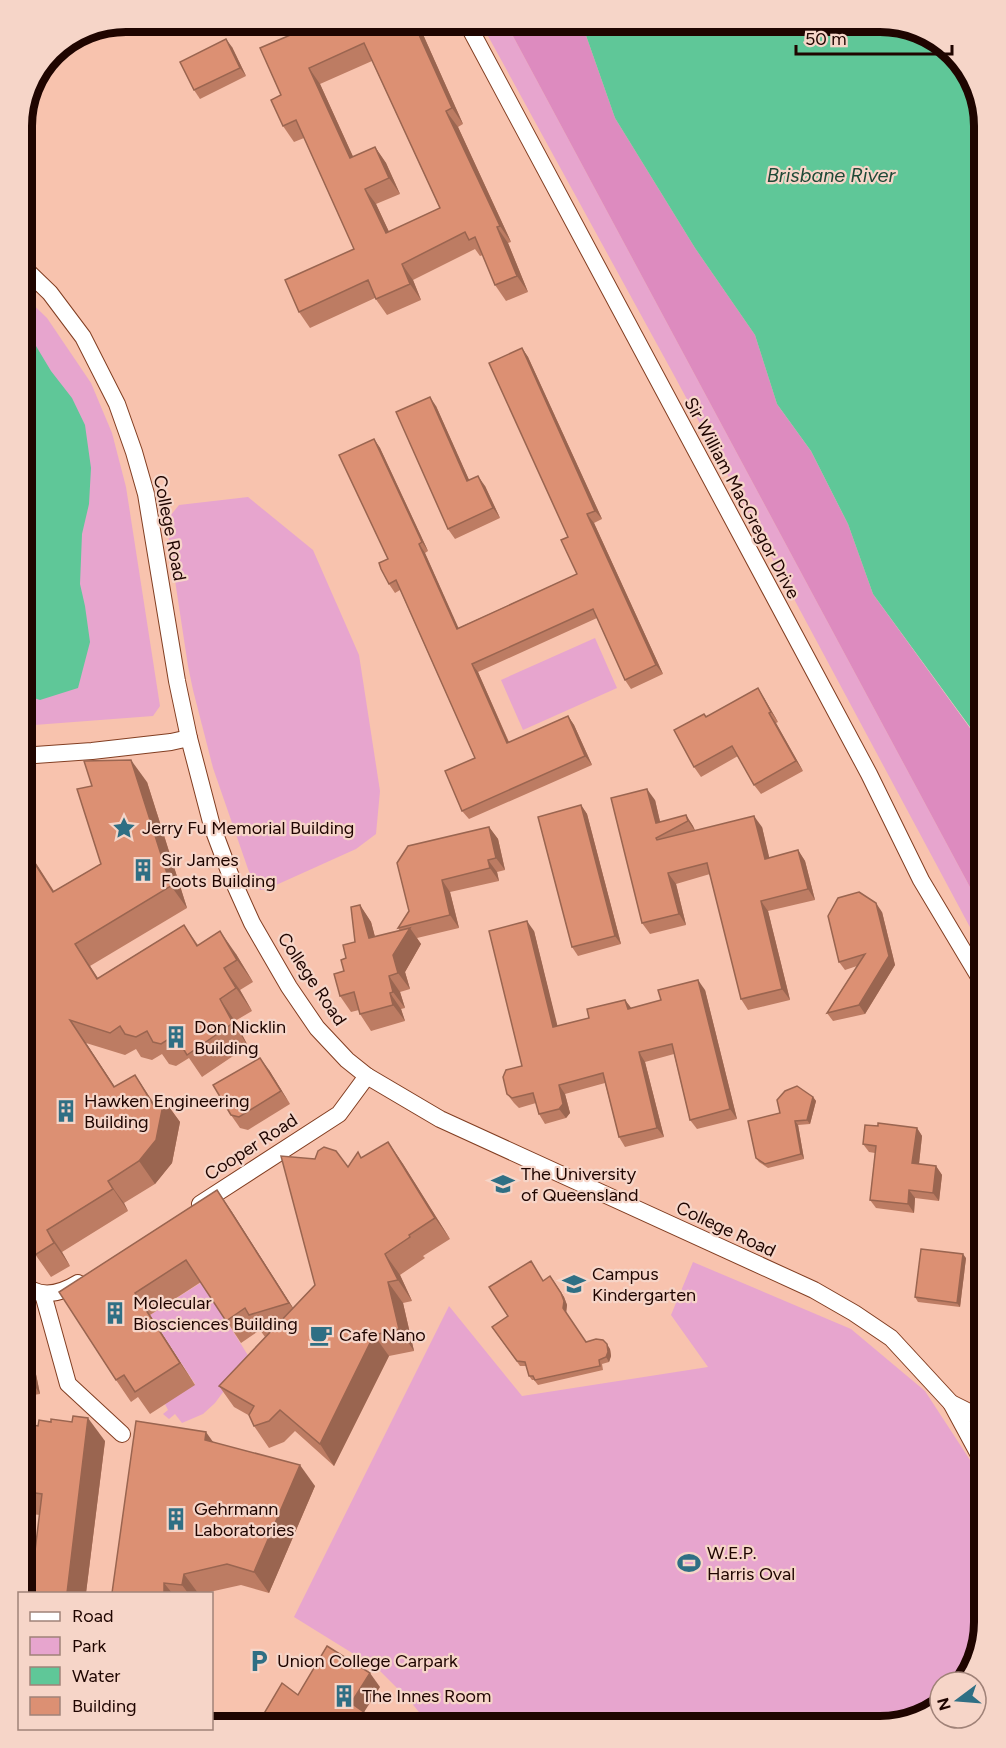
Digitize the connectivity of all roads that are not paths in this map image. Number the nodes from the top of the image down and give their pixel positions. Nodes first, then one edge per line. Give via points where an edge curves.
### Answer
1 (472, 32) edge
2 (32, 276) edge
3 (189, 738) junction
4 (32, 755) edge
5 (974, 969) edge
6 (367, 1076) junction
7 (189, 1211) edge
8 (89, 1277) edge
9 (32, 1290) edge
10 (43, 1294) junction
11 (951, 1403) junction
12 (974, 1414) edge
13 (122, 1434) dead end
14 (974, 1446) edge

1 - 5 street, Sir William MacGregor Drive via 869,774 921,880
2 - 3 street, College Road via 83,337 117,404 131,443 146,494
3 - 4 street
3 - 6 street, College Road via 212,826 252,923 317,1028
6 - 7 street, Cooper Road via 339,1114
6 - 11 street, College Road via 466,1132 814,1290 891,1338
8 - 10 street via 56,1293
9 - 10 street
10 - 13 street via 68,1384
11 - 12 street, College Road
11 - 14 street, College Road

